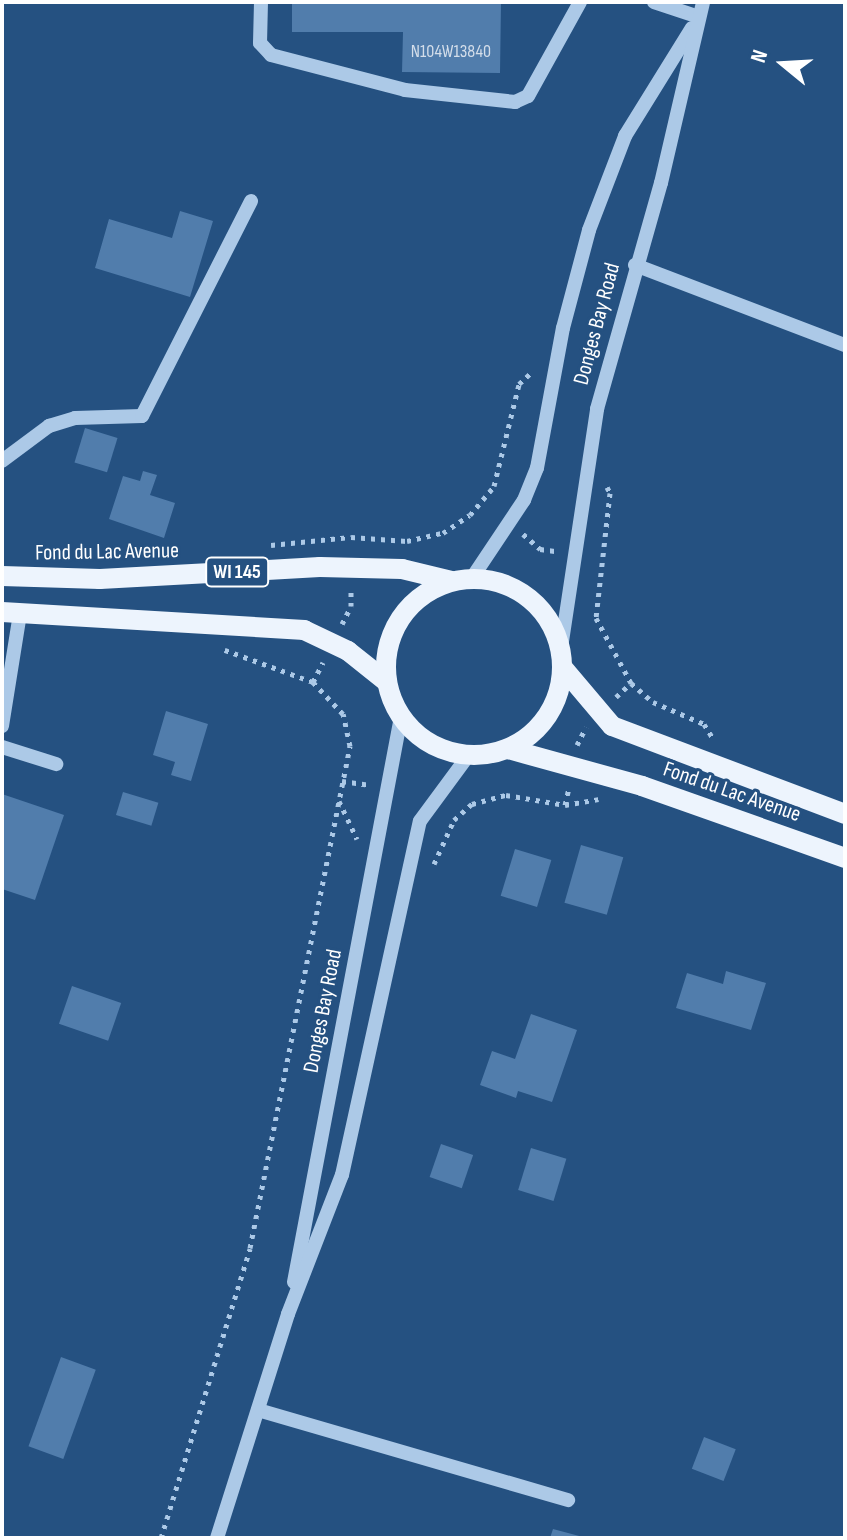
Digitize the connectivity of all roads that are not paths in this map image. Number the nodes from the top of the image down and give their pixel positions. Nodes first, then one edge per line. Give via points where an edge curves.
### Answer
1 (261, 2) edge
2 (580, 2) edge
3 (654, 2) edge
4 (703, 2) edge
5 (699, 17) junction
6 (251, 201) dead end
7 (635, 265) junction
8 (845, 345) edge
9 (2, 461) edge
10 (2, 576) edge
11 (462, 580) junction
12 (11, 613) edge
13 (562, 658) junction
14 (387, 682) junction
15 (401, 717) junction
16 (2, 726) edge
17 (2, 747) edge
18 (508, 749) junction
19 (468, 756) junction
20 (56, 764) dead end
21 (845, 814) edge
22 (845, 858) edge
23 (288, 1314) junction
24 (258, 1410) junction
25 (568, 1500) dead end
26 (217, 1538) edge

1 - 2 street via 260,43 271,55 405,90 515,102 528,96
3 - 5 street
4 - 5 street, Donges Bay Road
5 - 7 street, Donges Bay Road via 661,183
5 - 11 street, Donges Bay Road via 625,136 594,216 563,328 537,468 510,523
6 - 9 street via 142,416 75,418 49,426
7 - 8 street
7 - 13 street, Donges Bay Road via 597,409
10 - 11 main road, Fond du Lac Avenue / WI 145 via 100,579 351,568 402,569
11 - 13 main road, WI 145 via 512,586 529,597 544,611
11 - 14 main road via 434,588 405,612 388,645
12 - 14 main road via 304,630 333,642
12 - 16 street
13 - 18 main road via 553,708 542,725
13 - 21 main road, Fond du Lac Avenue / WI 145 via 612,726
14 - 15 main road
15 - 19 main road via 429,744
15 - 23 street, Donges Bay Road
17 - 20 street
18 - 19 main road
18 - 22 main road, Fond du Lac Avenue via 642,786
19 - 23 street, Donges Bay Road via 420,821 342,1175
23 - 24 street, Donges Bay Road
24 - 25 street
24 - 26 street, Donges Bay Road

